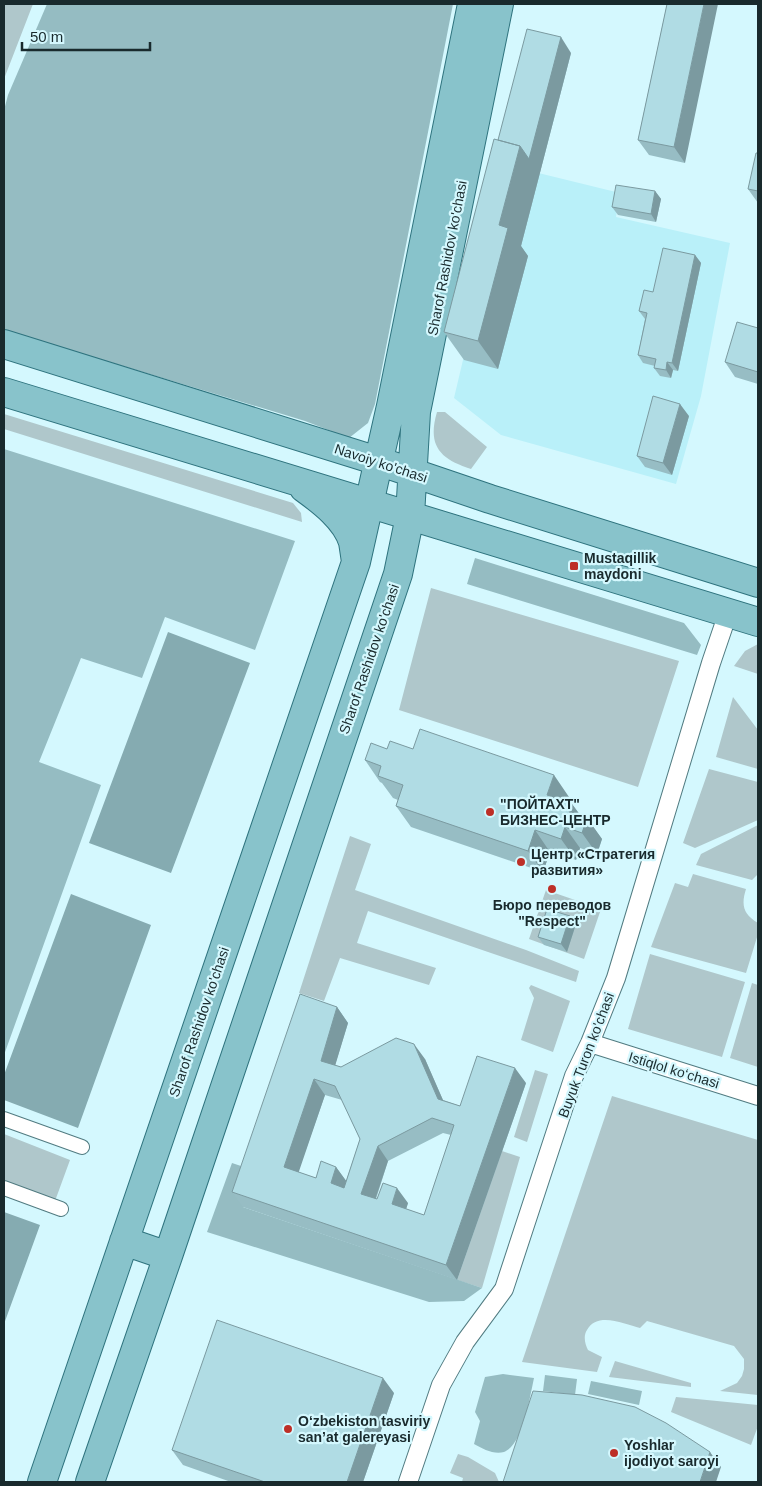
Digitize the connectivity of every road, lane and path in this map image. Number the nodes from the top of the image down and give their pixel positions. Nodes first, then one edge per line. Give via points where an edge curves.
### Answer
1 (472, 4) edge
2 (499, 4) edge
3 (4, 344) edge
4 (4, 392) edge
5 (378, 461) junction
6 (413, 473) junction
7 (292, 480) junction
8 (369, 503) junction
9 (410, 516) junction
10 (468, 533) junction
11 (356, 562) junction
12 (398, 574) junction
13 (758, 583) edge
14 (728, 613) junction
15 (758, 622) edge
16 (590, 1043) junction
17 (758, 1096) edge
18 (4, 1119) edge
19 (82, 1147) dead end
20 (4, 1188) edge
21 (61, 1210) dead end
22 (124, 1241) junction
23 (168, 1256) junction
24 (42, 1482) edge
25 (90, 1482) edge
26 (408, 1482) edge

1 - 5 main road, Sharof Rashidov ko'chasi
2 - 6 main road, Sharof Rashidov ko'chasi via 416,412
3 - 5 main road, Navoiy ko'chasi
4 - 7 main road
5 - 6 main road, Navoiy ko'chasi
5 - 8 main road, Sharof Rashidov ko'chasi
6 - 8 main road
6 - 9 main road, Sharof Rashidov ko'chasi
6 - 13 main road, Navoiy ko'chasi
7 - 8 main road
7 - 11 main road via 339,519 352,540
8 - 9 main road
8 - 11 main road, Sharof Rashidov ko'chasi
9 - 10 main road
9 - 12 main road, Sharof Rashidov ko'chasi
10 - 12 main road, Sharof Rashidov ko'chasi via 427,542
10 - 14 main road
11 - 22 main road, Sharof Rashidov ko'chasi
12 - 23 main road, Sharof Rashidov ko'chasi
14 - 15 main road
14 - 16 street, Buyuk Turon ko'chasi via 616,978
16 - 17 street, Istiqlol ko‘chasi
16 - 26 street, Buyuk Turon ko'chasi via 574,1076 504,1289 466,1342 441,1385
18 - 19 street
20 - 21 street
22 - 23 main road
22 - 24 main road, Sharof Rashidov ko'chasi
23 - 25 main road, Sharof Rashidov ko'chasi

